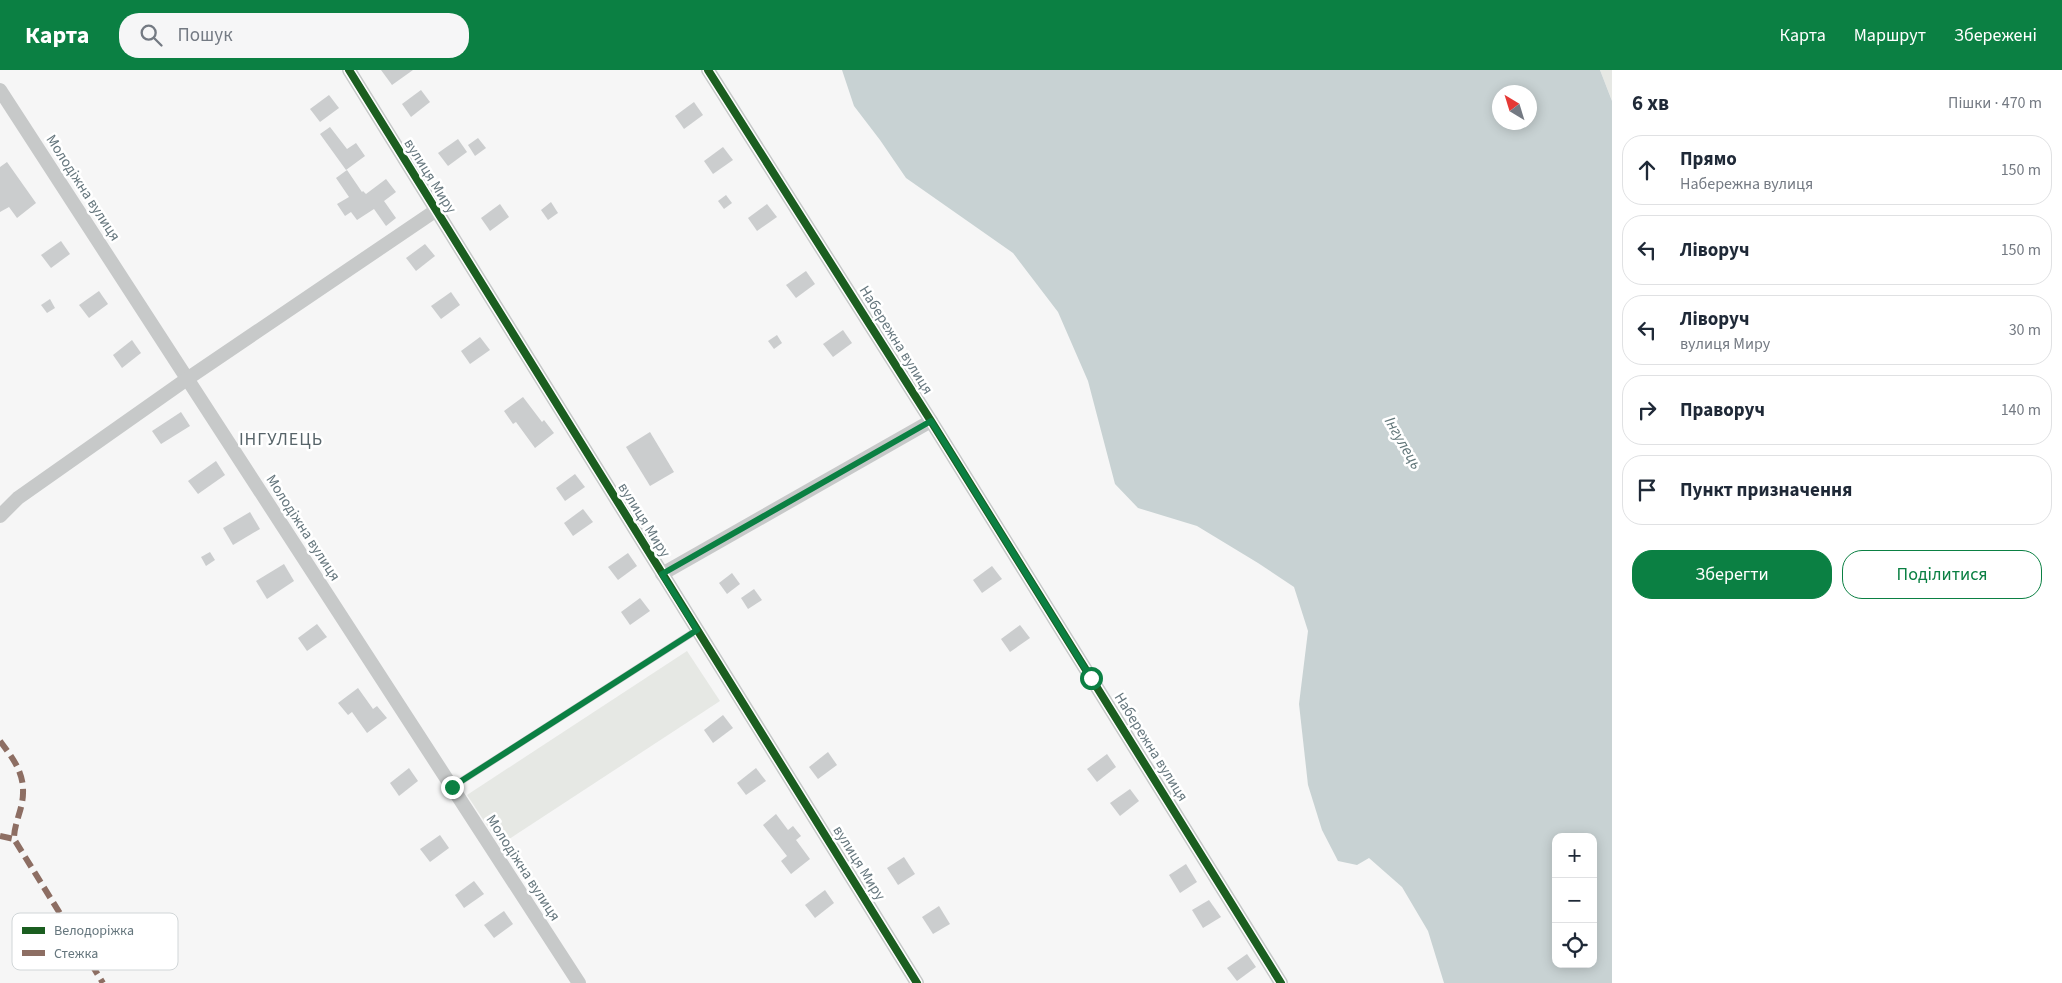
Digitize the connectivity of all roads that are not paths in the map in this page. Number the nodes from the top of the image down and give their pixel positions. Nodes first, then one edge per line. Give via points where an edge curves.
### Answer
1 (348, 70) edge
2 (708, 70) edge
3 (0, 90) edge
4 (435, 211) junction
5 (187, 379) junction
6 (931, 421) junction
7 (0, 516) edge
8 (662, 574) junction
9 (697, 630) junction
10 (452, 787) junction
11 (579, 983) edge
12 (917, 983) edge
13 (1281, 983) edge

1 - 4 street, вулиця Миру
2 - 6 street, Набережна вулиця
3 - 5 street, Молодіжна вулиця
4 - 5 street
4 - 8 street, вулиця Миру
5 - 7 street via 18,498
5 - 10 street, Молодіжна вулиця
6 - 8 street
6 - 13 street, Набережна вулиця
8 - 9 street, вулиця Миру
9 - 10 lane
9 - 12 street, вулиця Миру
10 - 11 street, Молодіжна вулиця

